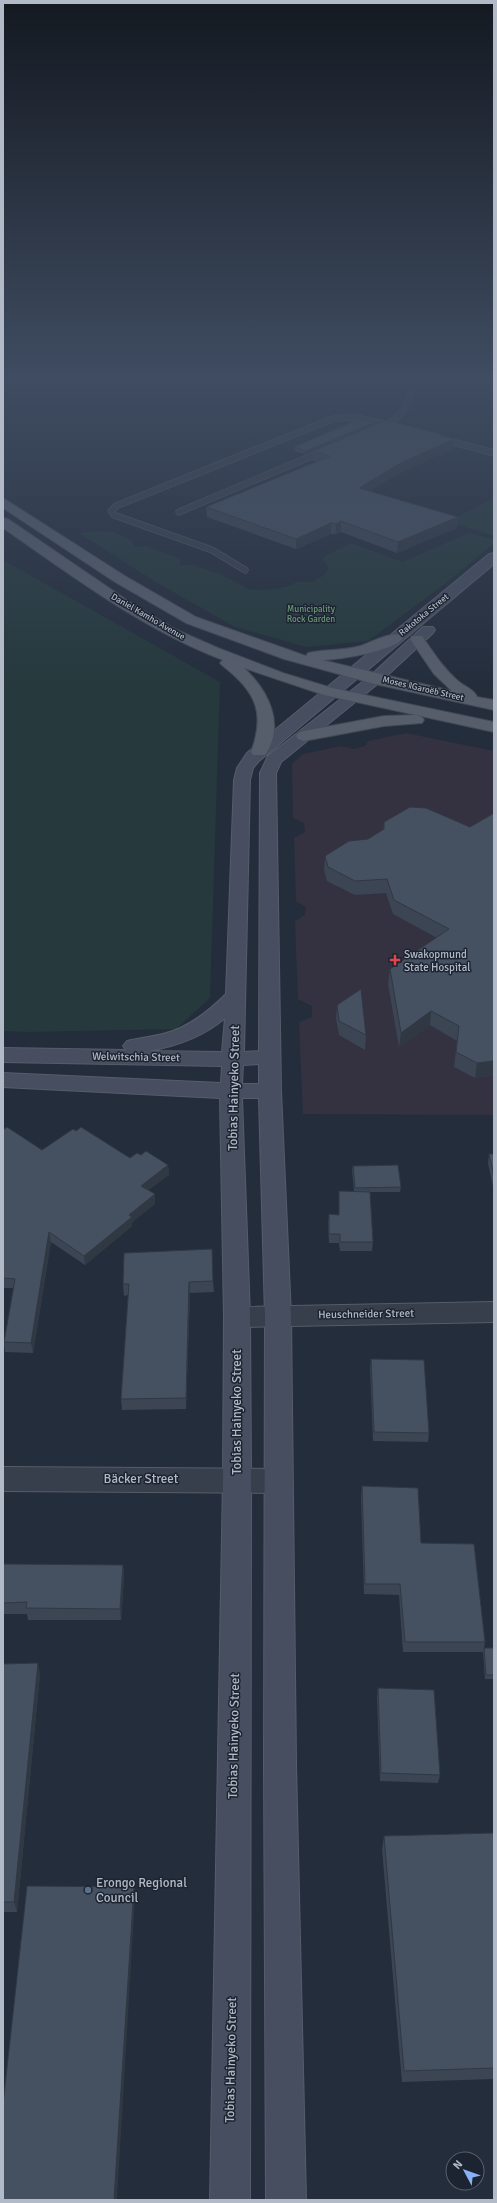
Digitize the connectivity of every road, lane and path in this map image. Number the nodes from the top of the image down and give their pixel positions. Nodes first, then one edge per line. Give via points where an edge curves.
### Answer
1 (176, 482) edge
2 (251, 482) edge
3 (3, 502) edge
4 (179, 512) dead end
5 (3, 522) edge
6 (494, 557) edge
7 (245, 570) dead end
8 (494, 573) edge
9 (396, 638) junction
10 (417, 639) junction
11 (197, 645) junction
12 (290, 656) junction
13 (352, 685) junction
14 (489, 704) edge
15 (491, 727) edge
16 (304, 736) junction
17 (259, 752) junction
18 (236, 996) junction
19 (3, 1055) edge
20 (92, 1056) junction
21 (270, 1058) junction
22 (233, 1059) junction
23 (3, 1080) edge
24 (231, 1091) junction
25 (270, 1091) junction
26 (494, 1312) edge
27 (237, 1316) junction
28 (278, 1316) junction
29 (3, 1479) edge
30 (237, 1479) junction
31 (280, 1481) junction
32 (230, 2200) edge
33 (286, 2200) edge

1 - 7 lane via 116,506 111,511 114,515 212,550
2 - 4 lane
3 - 12 main road, Daniel Kamho Avenue via 120,579 191,620
5 - 11 main road, Daniel Kamho Avenue via 132,610
6 - 9 street, Rakotoka Street
8 - 10 street, Rakotoka Street
9 - 12 main road via 365,650 345,654
9 - 13 street, Rakotoka Street
10 - 13 street, Rakotoka Street
10 - 14 main road via 449,682
11 - 13 main road, Daniel Kamho Avenue via 278,676
11 - 17 main road via 240,672 250,682 264,706 268,726
12 - 13 main road, Daniel Kamho Avenue
13 - 14 main road, Moses ǁGaroëb Street
13 - 15 main road
13 - 16 street
13 - 17 street, Tobias Hainyeko Street
15 - 16 main road via 405,720 384,721
16 - 21 street via 274,760 268,773
17 - 18 street, Tobias Hainyeko Street via 245,768 242,780
18 - 20 street via 208,1022 186,1036 157,1043 115,1048
18 - 22 street, Tobias Hainyeko Street
19 - 20 street, Welwitschia Street
20 - 22 street, Welwitschia Street
21 - 22 street, Welwitschia Street
21 - 25 street
22 - 24 street, Tobias Hainyeko Street
23 - 24 street
24 - 25 street
24 - 27 street, Tobias Hainyeko Street
25 - 28 street
26 - 28 street, Heuschneider Street
27 - 28 street, Heuschneider Street
27 - 30 street, Tobias Hainyeko Street
28 - 31 street
29 - 30 street, Bäcker Street
30 - 31 street, Bäcker Street
30 - 32 street, Tobias Hainyeko Street
31 - 33 street via 280,1763

